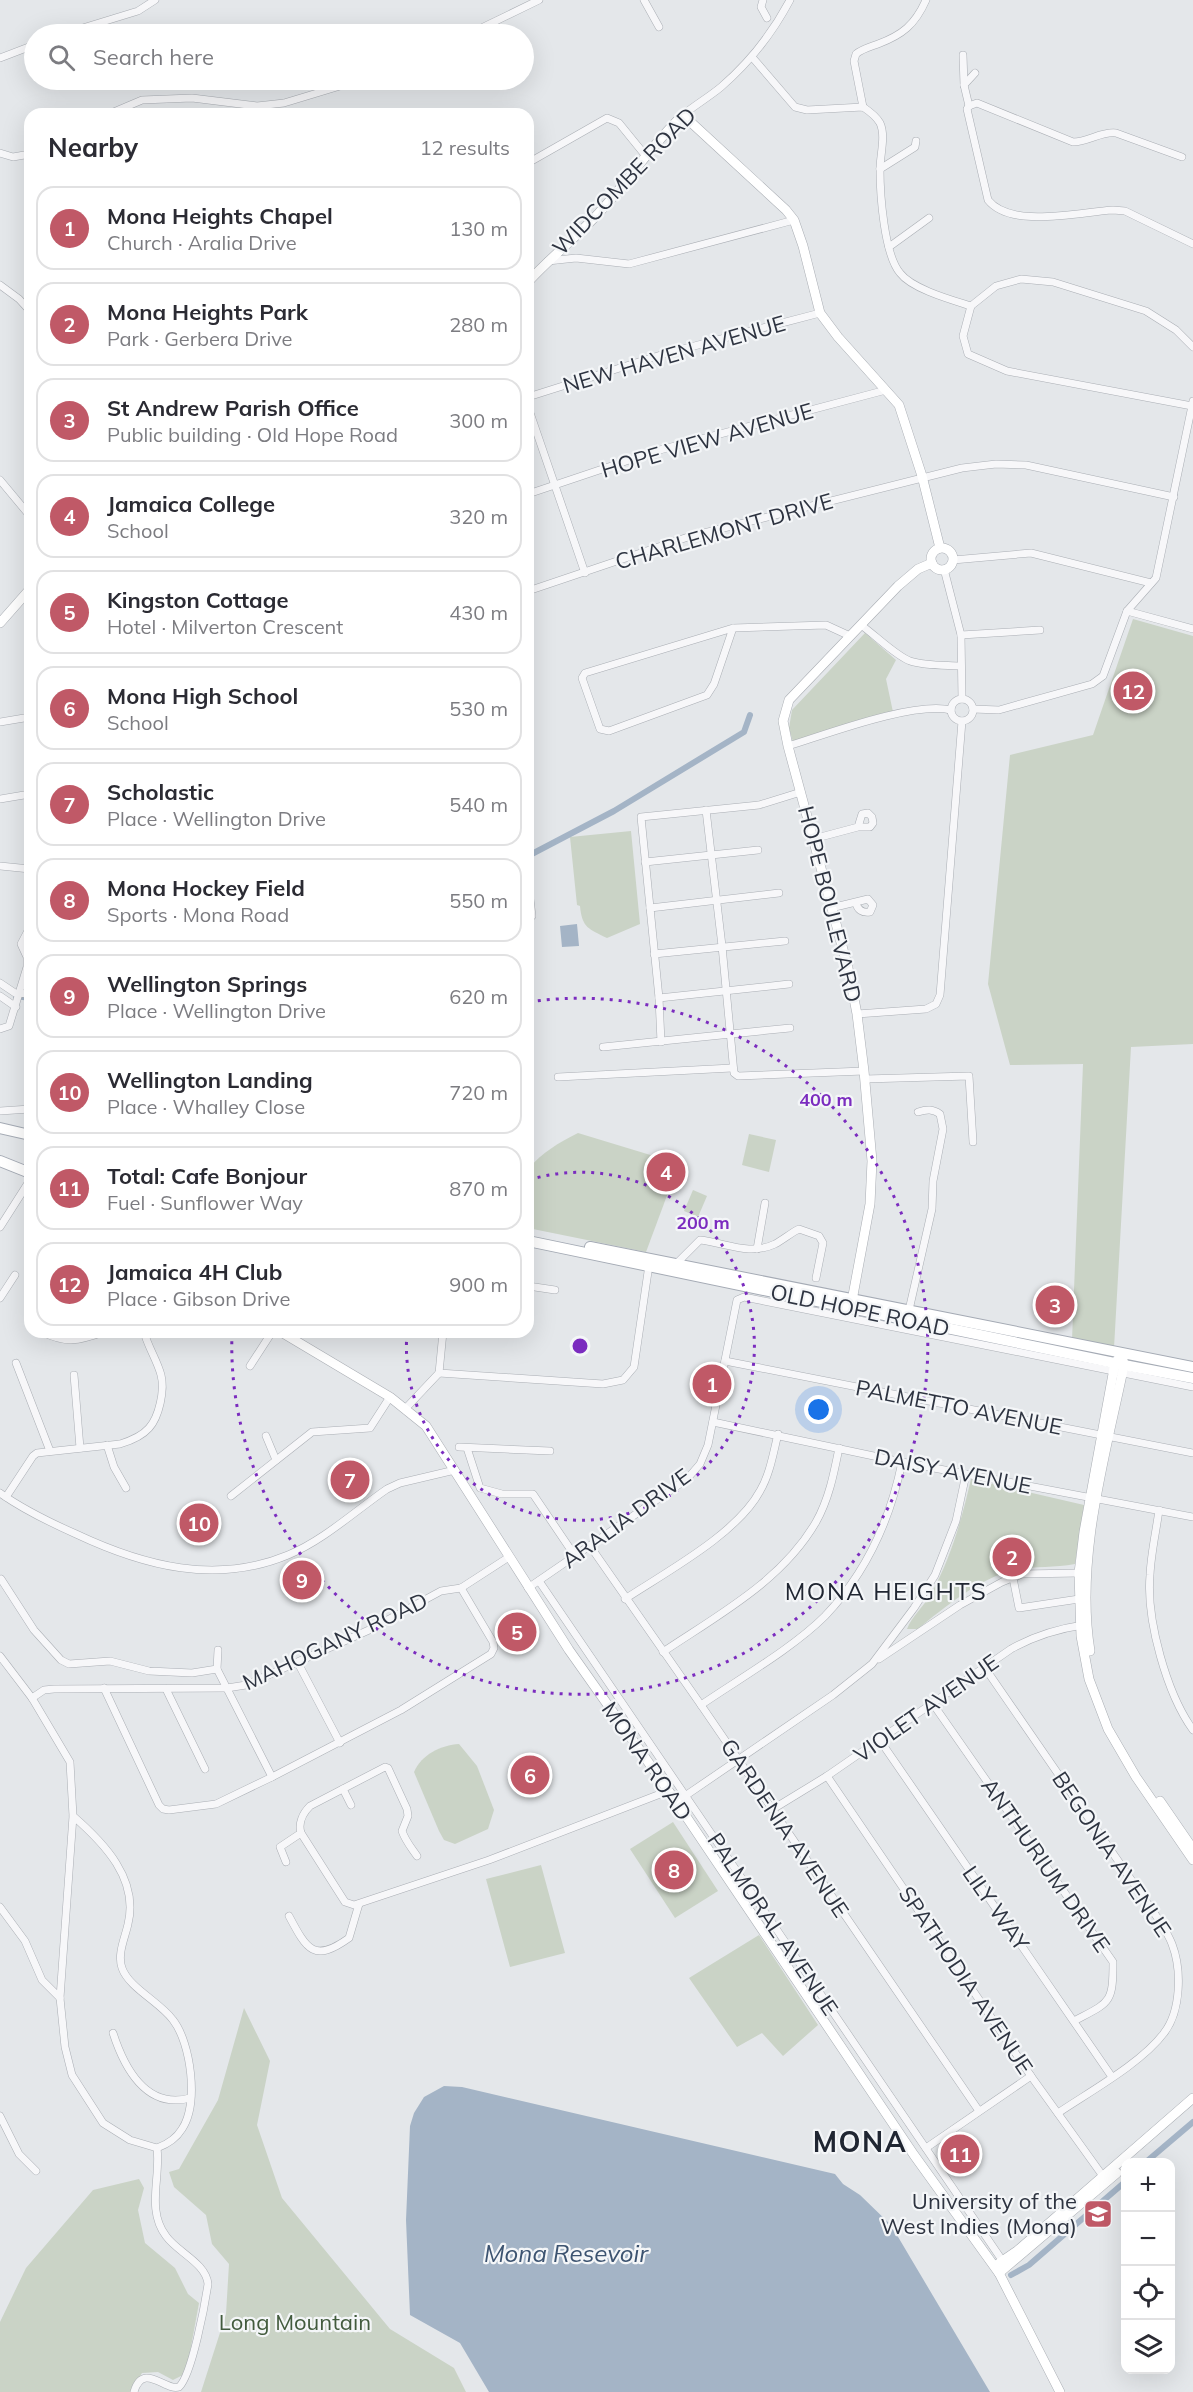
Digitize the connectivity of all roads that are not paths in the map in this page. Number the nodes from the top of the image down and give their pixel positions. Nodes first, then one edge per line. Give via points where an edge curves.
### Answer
1 (156, 0) edge
2 (539, 0) edge
3 (644, 0) edge
4 (763, 0) edge
5 (790, 0) edge
6 (926, 0) edge
7 (767, 18) dead end
8 (96, 24) edge
9 (490, 24) edge
10 (659, 27) dead end
11 (24, 49) edge
12 (963, 55) dead end
13 (752, 57) junction
14 (0, 58) edge
15 (975, 73) dead end
16 (964, 86) junction
17 (328, 90) edge
18 (969, 106) junction
19 (863, 107) junction
20 (123, 108) edge
21 (683, 115) junction
22 (915, 141) dead end
23 (0, 153) edge
24 (24, 155) edge
25 (645, 155) junction
26 (1182, 157) dead end
27 (534, 160) edge
28 (880, 169) junction
29 (929, 218) dead end
30 (794, 220) junction
31 (1193, 244) edge
32 (889, 247) junction
33 (547, 261) junction
34 (534, 275) edge
35 (0, 285) edge
36 (24, 304) edge
37 (971, 306) junction
38 (820, 313) junction
39 (1193, 347) edge
40 (886, 390) junction
41 (534, 395) edge
42 (1192, 404) edge
43 (534, 425) edge
44 (922, 476) junction
45 (0, 480) edge
46 (555, 486) junction
47 (534, 492) edge
48 (1174, 497) junction
49 (24, 509) edge
50 (940, 548) junction
51 (953, 560) junction
52 (932, 563) junction
53 (944, 569) junction
54 (585, 573) junction
55 (1151, 583) junction
56 (534, 589) edge
57 (24, 596) edge
58 (1127, 611) junction
59 (0, 623) edge
60 (861, 625) junction
61 (733, 628) junction
62 (1193, 629) edge
63 (1040, 630) dead end
64 (961, 635) junction
65 (850, 636) junction
66 (961, 666) junction
67 (962, 699) junction
68 (973, 709) junction
69 (951, 710) junction
70 (24, 718) edge
71 (962, 721) junction
72 (0, 722) edge
73 (788, 746) junction
74 (801, 792) junction
75 (24, 795) edge
76 (0, 799) edge
77 (706, 810) junction
78 (858, 827) dead end
79 (813, 839) junction
80 (758, 850) dead end
81 (712, 855) junction
82 (645, 862) junction
83 (0, 866) edge
84 (24, 868) edge
85 (779, 893) dead end
86 (717, 899) junction
87 (856, 902) dead end
88 (650, 908) junction
89 (831, 908) junction
90 (24, 938) edge
91 (785, 941) dead end
92 (722, 946) junction
93 (24, 953) edge
94 (654, 954) junction
95 (24, 974) edge
96 (0, 983) edge
97 (789, 984) dead end
98 (727, 991) junction
99 (19, 994) junction
100 (24, 994) edge
101 (0, 996) edge
102 (659, 998) junction
103 (16, 1006) junction
104 (857, 1014) junction
105 (790, 1028) dead end
106 (0, 1029) edge
107 (732, 1035) junction
108 (661, 1042) junction
109 (603, 1047) dead end
110 (732, 1068) junction
111 (864, 1075) junction
112 (558, 1077) dead end
113 (24, 1109) edge
114 (0, 1110) edge
115 (918, 1112) dead end
116 (0, 1128) edge
117 (24, 1134) edge
118 (973, 1142) dead end
119 (0, 1161) edge
120 (24, 1171) edge
121 (24, 1189) edge
122 (765, 1203) dead end
123 (0, 1227) edge
124 (534, 1235) edge
125 (534, 1242) edge
126 (757, 1249) junction
127 (649, 1262) junction
128 (676, 1264) junction
129 (15, 1275) dead end
130 (816, 1278) dead end
131 (534, 1287) edge
132 (555, 1290) dead end
133 (0, 1298) edge
134 (851, 1303) junction
135 (909, 1310) junction
136 (58, 1338) edge
137 (87, 1338) edge
138 (146, 1338) edge
139 (268, 1338) edge
140 (290, 1338) edge
141 (442, 1338) edge
142 (1121, 1352) junction
143 (725, 1361) junction
144 (16, 1363) dead end
145 (250, 1366) dead end
146 (1193, 1367) edge
147 (1119, 1368) junction
148 (439, 1373) junction
149 (74, 1375) dead end
150 (1193, 1378) edge
151 (1193, 1387) edge
152 (390, 1397) junction
153 (406, 1408) junction
154 (713, 1422) junction
155 (778, 1434) junction
156 (266, 1436) dead end
157 (1106, 1436) junction
158 (107, 1445) junction
159 (80, 1448) junction
160 (839, 1448) junction
161 (50, 1451) junction
162 (550, 1451) dead end
163 (1193, 1453) edge
164 (276, 1460) junction
165 (902, 1462) junction
166 (455, 1470) junction
167 (966, 1474) junction
168 (126, 1488) dead end
169 (3, 1495) edge
170 (231, 1496) dead end
171 (1094, 1499) junction
172 (1159, 1510) junction
173 (1193, 1517) edge
174 (590, 1546) junction
175 (575, 1556) junction
176 (509, 1557) junction
177 (1078, 1573) junction
178 (1013, 1578) junction
179 (1, 1579) edge
180 (539, 1581) junction
181 (461, 1588) junction
182 (528, 1588) junction
183 (625, 1599) junction
184 (1079, 1599) junction
185 (1083, 1625) junction
186 (218, 1650) dead end
187 (663, 1652) junction
188 (0, 1656) edge
189 (298, 1663) junction
190 (872, 1664) junction
191 (984, 1668) junction
192 (217, 1669) junction
193 (104, 1688) junction
194 (227, 1688) junction
195 (165, 1689) junction
196 (32, 1698) junction
197 (933, 1704) junction
198 (701, 1705) junction
199 (1193, 1730) edge
200 (879, 1739) junction
201 (340, 1743) junction
202 (738, 1758) junction
203 (205, 1769) dead end
204 (827, 1776) junction
205 (272, 1777) junction
206 (343, 1789) junction
207 (668, 1791) junction
208 (685, 1796) junction
209 (675, 1800) junction
210 (351, 1805) dead end
211 (773, 1809) junction
212 (73, 1816) junction
213 (301, 1833) junction
214 (1193, 1849) edge
215 (417, 1856) dead end
216 (1193, 1860) edge
217 (286, 1862) dead end
218 (359, 1904) junction
219 (0, 1907) edge
220 (289, 1916) dead end
221 (60, 1998) junction
222 (1074, 2021) junction
223 (113, 2033) dead end
224 (1031, 2076) junction
225 (1112, 2077) junction
226 (189, 2098) junction
227 (1193, 2098) edge
228 (1193, 2106) edge
229 (979, 2111) junction
230 (1058, 2113) junction
231 (0, 2116) edge
232 (157, 2148) junction
233 (926, 2148) junction
234 (1134, 2158) edge
235 (1121, 2168) edge
236 (36, 2171) dead end
237 (1105, 2179) junction
238 (1001, 2267) junction
239 (134, 2392) edge
240 (1060, 2392) edge

1 - 8 street via 138,11
2 - 9 street
3 - 10 street
4 - 7 street via 761,7
5 - 13 street, WIDCOMBE ROAD via 774,31
6 - 19 street via 909,29 856,54
11 - 14 street
12 - 16 street
13 - 19 street via 795,107
13 - 21 street, WIDCOMBE ROAD
15 - 16 street
16 - 18 street
17 - 20 street via 284,104 192,98 142,100
18 - 26 street via 977,104 1073,142 1110,132
18 - 31 street via 988,200 1000,210 1029,217 1125,211
19 - 28 street via 881,125
21 - 25 street, WIDCOMBE ROAD
21 - 30 street
22 - 28 street via 915,147
23 - 24 street
25 - 27 street via 619,123 607,118
25 - 33 street, WIDCOMBE ROAD via 595,217
28 - 32 street
29 - 32 street
30 - 33 street via 629,264 576,258
30 - 38 street
32 - 37 street via 905,279
33 - 34 street, WIDCOMBE ROAD
35 - 36 street
37 - 39 street via 996,285 1021,279 1053,282 1146,311 1176,330
37 - 42 street via 963,336 968,354 976,359 1007,371
38 - 40 street
38 - 41 street, NEW HAVEN AVENUE via 664,354
40 - 44 street via 898,405
40 - 46 street, HOPE VIEW AVENUE via 657,452
42 - 48 street
43 - 46 street
44 - 48 street, CHARLEMONT DRIVE via 996,464 1026,465
44 - 50 street
44 - 54 street, CHARLEMONT DRIVE via 688,537
45 - 49 street
46 - 47 street, HOPE VIEW AVENUE
46 - 54 street
48 - 55 street via 1156,578
50 - 51 street via 949,551
50 - 52 street via 932,553
51 - 53 street
51 - 55 street via 1030,553
52 - 53 street
52 - 60 street, HOPE BOULEVARD via 898,586
53 - 64 street
54 - 56 street, CHARLEMONT DRIVE
55 - 58 street
57 - 59 street
58 - 62 street
58 - 68 street via 1106,669 1098,680 999,710
60 - 65 street, HOPE BOULEVARD
60 - 66 street via 911,662
61 - 61 street via 584,674 582,678 600,729 609,731 707,695
61 - 65 street via 826,626
63 - 64 street
64 - 66 street
65 - 73 street, HOPE BOULEVARD via 785,707 783,721
66 - 67 street
67 - 68 street via 969,701
67 - 69 street
68 - 71 street via 971,716
69 - 71 street via 955,719
69 - 73 street via 917,710
70 - 72 street
71 - 104 street via 940,995 936,1004 926,1009
73 - 74 street, HOPE BOULEVARD
74 - 77 street via 759,805
74 - 79 street, HOPE BOULEVARD
75 - 76 street
77 - 81 street
77 - 82 street via 641,818
78 - 79 street
79 - 89 street, HOPE BOULEVARD
80 - 81 street
81 - 82 street
81 - 86 street
82 - 88 street
83 - 84 street
85 - 86 street
86 - 88 street
86 - 92 street
87 - 89 street
88 - 94 street
89 - 104 street, HOPE BOULEVARD
90 - 93 street
91 - 92 street
92 - 94 street
92 - 98 street
94 - 102 street
95 - 99 street
96 - 99 street
97 - 98 street
98 - 102 street
98 - 107 street
99 - 100 street
99 - 103 street
101 - 103 street
102 - 108 street
103 - 106 street via 9,1026
104 - 111 street, HOPE BOULEVARD
105 - 107 street
107 - 108 street
107 - 110 street
108 - 109 street
110 - 111 street via 738,1076
110 - 112 street
111 - 118 street via 969,1076
111 - 134 street, HOPE BOULEVARD via 872,1161 870,1204
113 - 114 street
115 - 135 street via 935,1110 940,1114 943,1129 932,1209
116 - 117 main road
119 - 120 main road
121 - 123 street
122 - 126 street
124 - 127 main road, OLD HOPE ROAD
125 - 127 main road, OLD HOPE ROAD
126 - 128 street via 700,1240
126 - 130 street via 776,1243 799,1228 807,1230 823,1243
127 - 128 main road, OLD HOPE ROAD
127 - 134 main road, OLD HOPE ROAD
127 - 148 street via 636,1359 631,1373 623,1380 603,1384
128 - 134 main road, OLD HOPE ROAD
129 - 133 street
131 - 132 street
134 - 135 main road, OLD HOPE ROAD
134 - 147 main road, OLD HOPE ROAD
135 - 142 main road, OLD HOPE ROAD
136 - 137 street
138 - 158 street via 162,1377 157,1412 142,1434
139 - 145 street
140 - 152 street, MONA ROAD
141 - 148 street
142 - 146 main road, OLD HOPE ROAD
142 - 147 street
143 - 147 street, ARALIA DRIVE via 740,1298
143 - 154 street, ARALIA DRIVE
143 - 157 street, PALMETTO AVENUE
144 - 161 street
147 - 150 main road, OLD HOPE ROAD
147 - 151 street
147 - 157 street
148 - 153 street
149 - 159 street
152 - 153 street, MONA ROAD
152 - 164 street via 370,1428 316,1431
153 - 166 street, MONA ROAD via 426,1426
154 - 155 street, DAISY AVENUE
154 - 174 street, ARALIA DRIVE via 704,1456 687,1479
155 - 160 street, DAISY AVENUE
155 - 183 street via 760,1492 739,1519
156 - 164 street
157 - 163 street, PALMETTO AVENUE
157 - 171 street
158 - 159 street
158 - 168 street
159 - 161 street
160 - 165 street, DAISY AVENUE
160 - 187 street via 824,1507 799,1547 755,1589
161 - 169 street via 33,1456
162 - 175 street via 463,1448 480,1488 502,1494 533,1494
164 - 170 street
165 - 167 street, DAISY AVENUE
165 - 198 street via 885,1526 848,1589 795,1640
166 - 169 street via 387,1489 315,1540 289,1554 244,1569 186,1570 115,1552 30,1513
166 - 176 street, MONA ROAD
167 - 171 street, DAISY AVENUE
167 - 190 street via 956,1521 934,1575
171 - 172 street, DAISY AVENUE
171 - 177 street
171 - 185 street
172 - 173 street, DAISY AVENUE
172 - 199 street via 1149,1577 1152,1625 1166,1674
174 - 175 street, ARALIA DRIVE
174 - 183 street, GARDENIA AVENUE
175 - 180 street, ARALIA DRIVE
176 - 181 street, MAHOGANY ROAD
176 - 182 street, MONA ROAD
177 - 178 street via 1022,1574
177 - 184 street
178 - 184 street via 1019,1608
178 - 190 street via 960,1605
179 - 192 street via 33,1630 69,1664 110,1661 149,1671
180 - 182 street, ARALIA DRIVE
180 - 208 street, PALMORAL AVENUE
181 - 189 street, MAHOGANY ROAD via 441,1591
181 - 201 street via 493,1642 491,1654
182 - 207 street, MONA ROAD
183 - 187 street, GARDENIA AVENUE
184 - 185 street
185 - 191 street, VIOLET AVENUE via 1030,1638
185 - 214 street via 1094,1674 1113,1727
185 - 216 street via 1089,1679 1108,1729
186 - 192 street
187 - 198 street, GARDENIA AVENUE
188 - 196 street
189 - 194 street, MAHOGANY ROAD via 265,1679
189 - 201 street
190 - 202 street
191 - 197 street, VIOLET AVENUE
191 - 225 street, BEGONIA AVENUE via 1093,1821 1172,1944 1178,1988 1171,2021 1164,2034 1144,2053
192 - 194 street
193 - 195 street, MAHOGANY ROAD
193 - 196 street, MAHOGANY ROAD via 44,1690
193 - 205 street via 163,1809 216,1804
194 - 195 street, MAHOGANY ROAD
194 - 205 street
195 - 203 street
196 - 212 street via 70,1761
197 - 200 street, VIOLET AVENUE
197 - 222 street, ANTHURIUM DRIVE via 1113,1962 1113,1987 1105,2005
198 - 202 street, GARDENIA AVENUE
200 - 204 street, VIOLET AVENUE
200 - 222 street, LILY WAY
201 - 205 street
202 - 208 street
202 - 211 street, GARDENIA AVENUE
204 - 211 street, VIOLET AVENUE
204 - 224 street, SPATHODIA AVENUE
206 - 210 street
206 - 213 street via 310,1806 300,1825
206 - 215 street via 385,1767 390,1769 408,1813 402,1831
207 - 209 street, MONA ROAD
207 - 218 street via 489,1860
208 - 209 street
208 - 233 street, PALMORAL AVENUE
209 - 238 street, MONA ROAD via 914,2155
211 - 229 street, GARDENIA AVENUE
212 - 221 street
212 - 226 street via 98,1840 126,1880 130,1913 120,1956 123,1972 179,2029 188,2055
213 - 217 street via 280,1847
213 - 218 street via 345,1902
218 - 220 street via 349,1938 326,1952 308,1947
219 - 221 street via 25,1941 42,1980
221 - 232 street via 65,2047 72,2074 86,2100 115,2132
222 - 225 street, LILY WAY
223 - 226 street via 122,2059 142,2087 162,2098
224 - 229 street
224 - 230 street, SPATHODIA AVENUE
225 - 230 street, BEGONIA AVENUE
226 - 232 street via 183,2129 175,2139
227 - 237 street
228 - 234 street
229 - 233 street
230 - 237 street, SPATHODIA AVENUE
231 - 236 street via 19,2154
232 - 239 street via 155,2191 160,2227 175,2247 204,2271 208,2284 183,2383 170,2390 153,2380 143,2380
233 - 238 street, PALMORAL AVENUE
235 - 237 street
237 - 238 street
238 - 240 street, MONA ROAD

